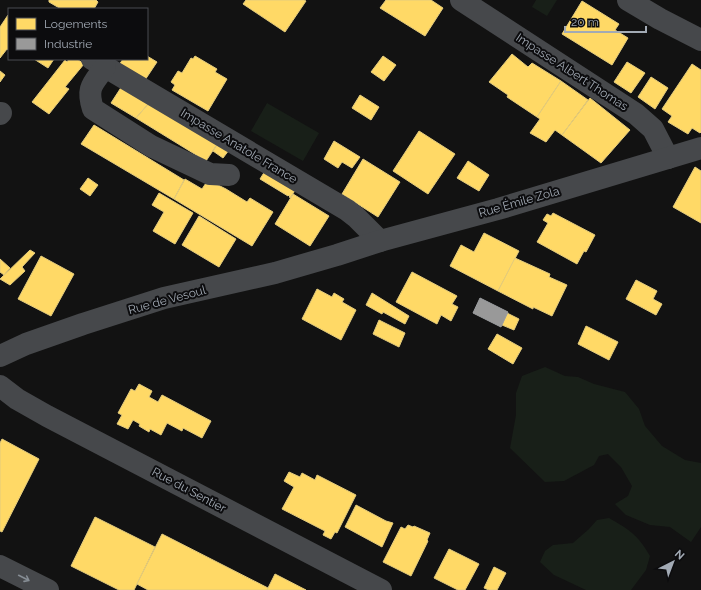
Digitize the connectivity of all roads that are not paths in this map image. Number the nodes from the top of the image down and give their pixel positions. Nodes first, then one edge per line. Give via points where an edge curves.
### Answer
1 (461, 0) edge
2 (628, 0) edge
3 (701, 40) edge
4 (98, 63) edge
5 (701, 148) edge
6 (668, 158) junction
7 (229, 175) dead end
8 (380, 241) junction
9 (338, 255) joint
10 (0, 356) edge
11 (0, 386) edge
12 (0, 566) edge
13 (48, 590) edge
14 (381, 590) edge

1 - 6 street, Impasse Albert Thomas via 636,114 653,129
2 - 3 street
4 - 7 street via 89,97 93,109 151,146 210,174
4 - 8 street, Impasse Anatole France via 347,210
5 - 6 street, Rue Émile Zola
6 - 8 street, Rue Émile Zola
8 - 9 street, Rue Émile Zola
9 - 10 street, Rue de Vesoul via 164,298 26,344
11 - 14 street, Rue du Sentier via 47,416
12 -> 13 street

